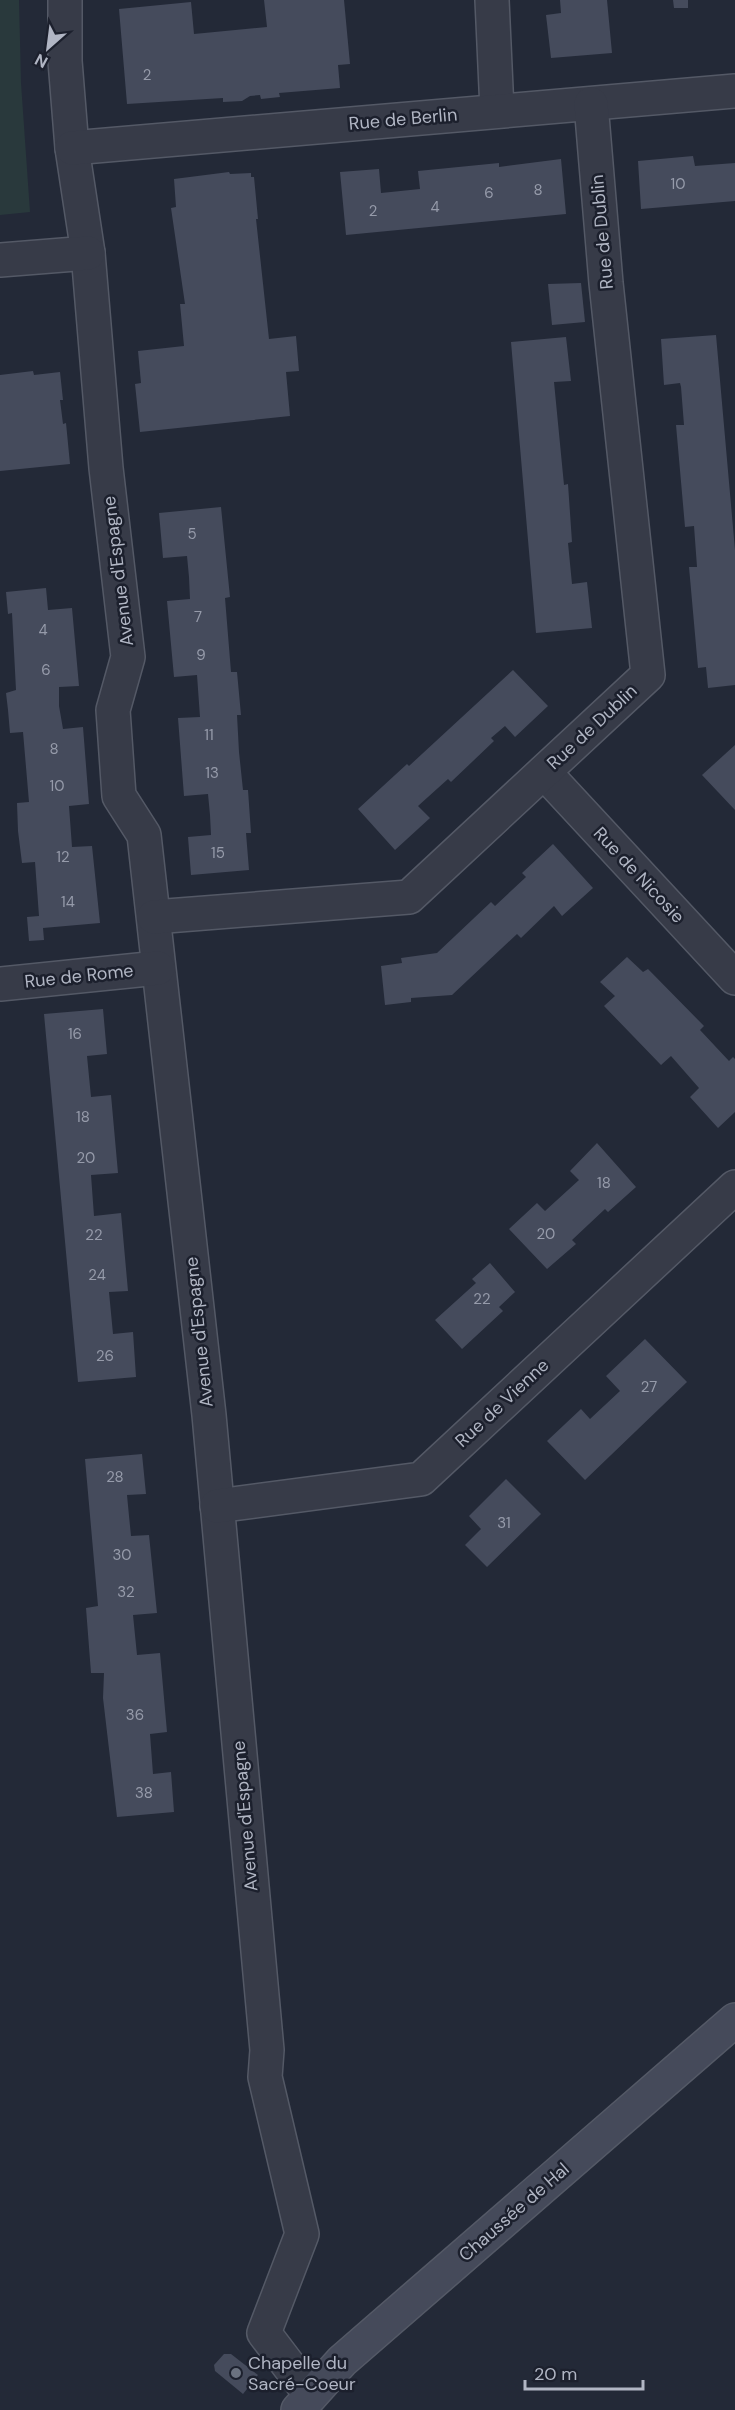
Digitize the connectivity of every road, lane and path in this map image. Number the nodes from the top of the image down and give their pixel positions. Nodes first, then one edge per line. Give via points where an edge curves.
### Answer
1 (65, 0) edge
2 (492, 0) edge
3 (735, 91) edge
4 (591, 104) junction
5 (497, 110) junction
6 (72, 148) junction
7 (88, 253) junction
8 (0, 260) edge
9 (544, 772) junction
10 (154, 917) junction
11 (158, 968) junction
12 (735, 978) edge
13 (0, 984) edge
14 (735, 1187) edge
15 (217, 1506) junction
16 (735, 2020) edge
17 (305, 2403) edge

1 - 6 street, Avenue d'Espagne
2 - 5 street
3 - 4 street, Rue de Berlin
4 - 5 street, Rue de Berlin
4 - 9 street, Rue de Dublin via 648,675
5 - 6 street, Rue de Berlin
6 - 7 street, Avenue d'Espagne
7 - 8 street
7 - 10 street, Avenue d'Espagne via 106,468 128,657 112,710 119,796 144,835
9 - 10 street, Rue de Dublin via 409,897
9 - 12 street, Rue de Nicosie
10 - 11 street, Avenue d'Espagne
11 - 13 street, Rue de Rome
11 - 15 street, Avenue d'Espagne
14 - 15 street, Rue de Vienne via 421,1479
15 - 17 street, Avenue d'Espagne via 267,2049 265,2077 302,2234 264,2333
16 - 17 main road, Chaussée de Hal via 342,2361

